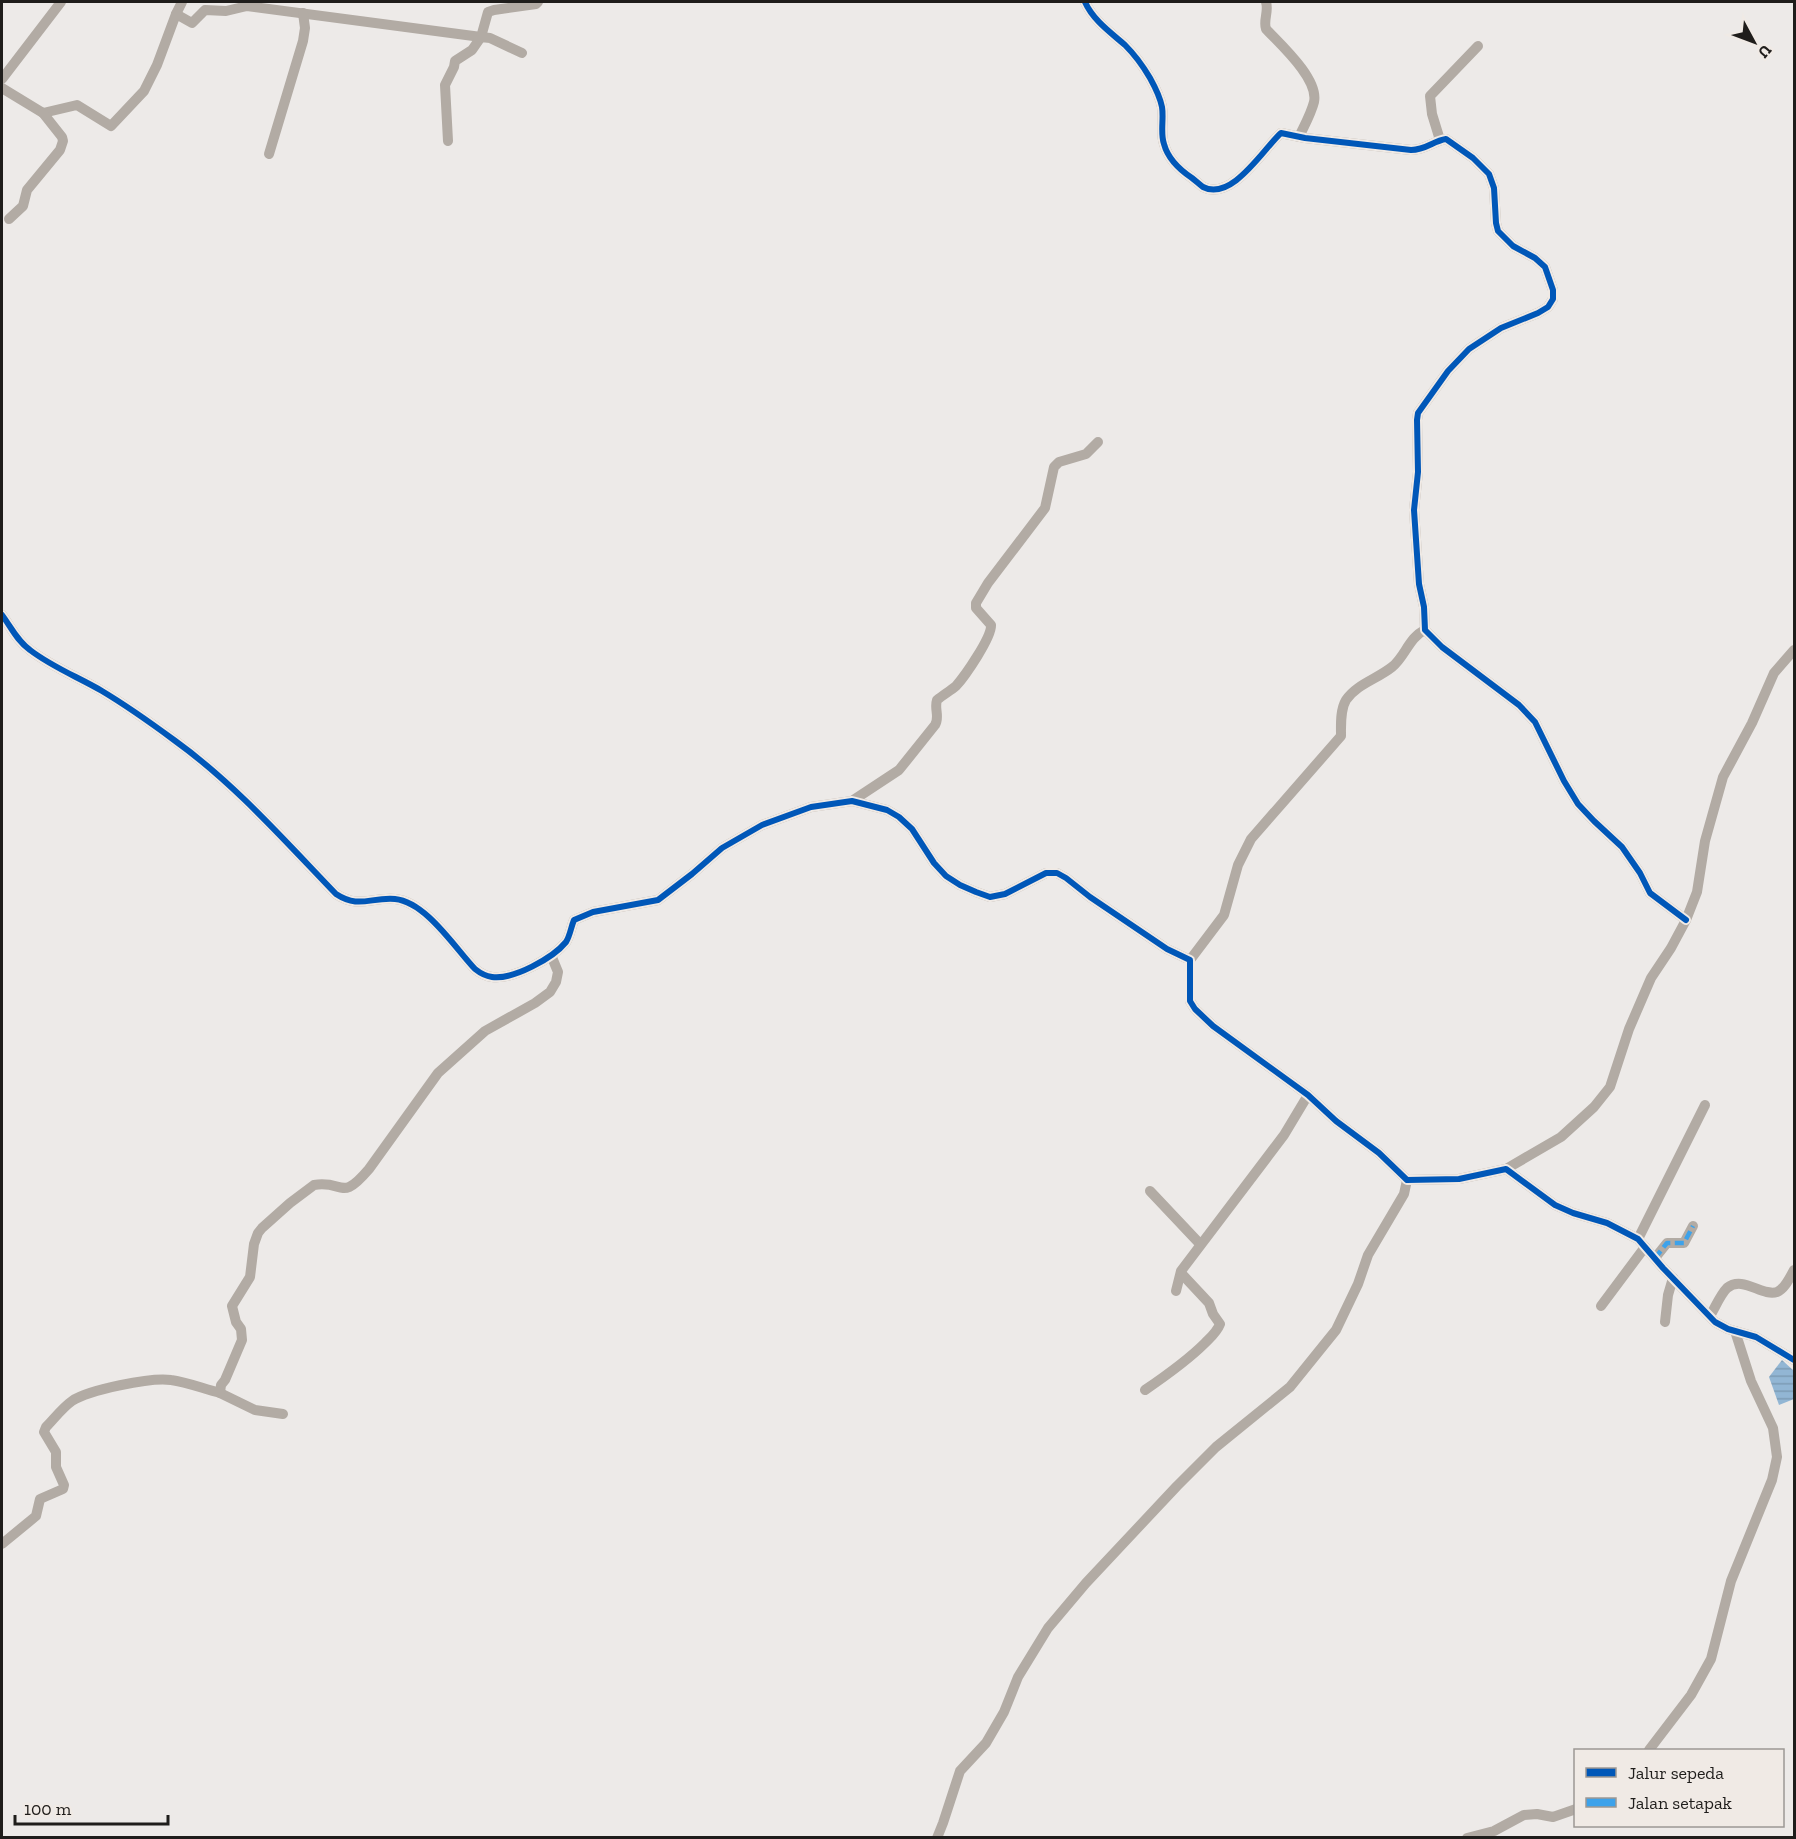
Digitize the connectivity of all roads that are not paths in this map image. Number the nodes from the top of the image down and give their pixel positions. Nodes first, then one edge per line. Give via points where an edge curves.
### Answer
1 (60, 2) edge
2 (182, 2) edge
3 (538, 2) edge
4 (1085, 2) edge
5 (1266, 2) edge
6 (303, 13) junction
7 (176, 14) junction
8 (482, 37) junction
9 (1478, 46) dead end
10 (522, 53) dead end
11 (2, 79) edge
12 (2, 88) edge
13 (43, 113) junction
14 (1299, 137) junction
15 (1440, 140) junction
16 (448, 141) dead end
17 (269, 154) dead end
18 (9, 219) dead end
19 (1098, 442) dead end
20 (2, 615) edge
21 (1425, 630) junction
22 (1794, 650) edge
23 (852, 801) junction
24 (1686, 920) junction
25 (551, 955) junction
26 (1190, 960) junction
27 (1308, 1095) junction
28 (1705, 1105) dead end
29 (1506, 1169) junction
30 (1407, 1180) junction
31 (1150, 1191) dead end
32 (1693, 1226) dead end
33 (1642, 1243) junction
34 (1200, 1244) junction
35 (1655, 1258) junction
36 (1794, 1270) edge
37 (1181, 1273) junction
38 (1673, 1278) junction
39 (1176, 1291) dead end
40 (1601, 1306) dead end
41 (1710, 1316) junction
42 (1665, 1322) dead end
43 (1736, 1331) junction
44 (1792, 1354) edge
45 (1145, 1390) dead end
46 (219, 1393) junction
47 (283, 1414) dead end
48 (2, 1544) edge
49 (1650, 1749) edge
50 (1574, 1809) edge
51 (937, 1838) edge
52 (1467, 1838) edge

1 - 11 street
2 - 7 street
3 - 8 street via 488,12
4 - 14 street via 1096,19 1142,64 1162,107 1167,151 1182,172 1205,188 1225,186 1247,171 1281,133
5 - 14 street via 1264,26 1304,70 1313,92 1314,102
6 - 7 street via 247,6 205,10 192,23
6 - 8 street
6 - 17 street via 303,41
7 - 13 street via 144,91 112,126 77,105
8 - 10 street
8 - 16 street via 468,54 455,61 445,85
9 - 15 street via 1430,96
12 - 13 street
13 - 18 street via 62,137 62,146 27,190 23,206
14 - 15 street via 1411,150
15 - 21 street via 1449,140 1489,174 1498,231 1545,267 1553,298 1538,313 1501,328 1469,349 1418,413 1414,510
19 - 23 street via 1086,454 1054,467 1045,508 976,603 991,625 991,632 956,685 937,700 935,725 898,770
20 - 25 street via 30,650 120,703 222,779 345,900 354,903 398,899 412,904 484,975 511,976
21 - 24 street via 1535,722 1578,804 1622,847 1650,893
21 - 26 street via 1419,632 1399,661 1346,701 1341,736 1251,839 1238,865 1224,915
22 - 24 street via 1774,673 1723,777 1705,841 1697,892
23 - 25 street via 811,807 762,825 722,848 658,900 593,912 574,920 568,939
23 - 26 street via 887,810 899,818 912,829 946,876 968,889 990,897 1005,894 1046,873 1057,873 1167,949
24 - 29 street via 1650,978 1610,1087 1561,1137
25 - 46 street via 558,972 550,992 485,1031 438,1073 356,1184 345,1189 314,1185 262,1228 256,1238 250,1276 232,1306 242,1340
26 - 27 street via 1190,1001 1195,1009
27 - 30 street
27 - 34 street via 1284,1135
28 - 33 street
29 - 30 street via 1459,1179
29 - 33 street via 1555,1205 1607,1222
30 - 51 street via 1404,1194 1368,1256 1335,1330 1290,1387 1216,1447 1176,1486 1048,1628 1018,1677 986,1743 960,1772
31 - 34 street
32 - 35 street via 1684,1243 1667,1243
33 - 35 street
33 - 40 street
34 - 37 street
35 - 38 street
36 - 41 street via 1777,1292 1733,1285 1726,1289
37 - 39 street
37 - 45 street via 1209,1303 1220,1324 1192,1356
38 - 41 street
38 - 42 street
41 - 43 street via 1721,1326
43 - 44 street
43 - 49 street via 1750,1381 1773,1428 1777,1457 1772,1480 1731,1581 1711,1659 1691,1695
46 - 47 street via 255,1410
46 - 48 street via 158,1379 109,1388 71,1402 44,1432 56,1452 63,1489 40,1499 36,1516
50 - 52 street via 1553,1817 1524,1815

